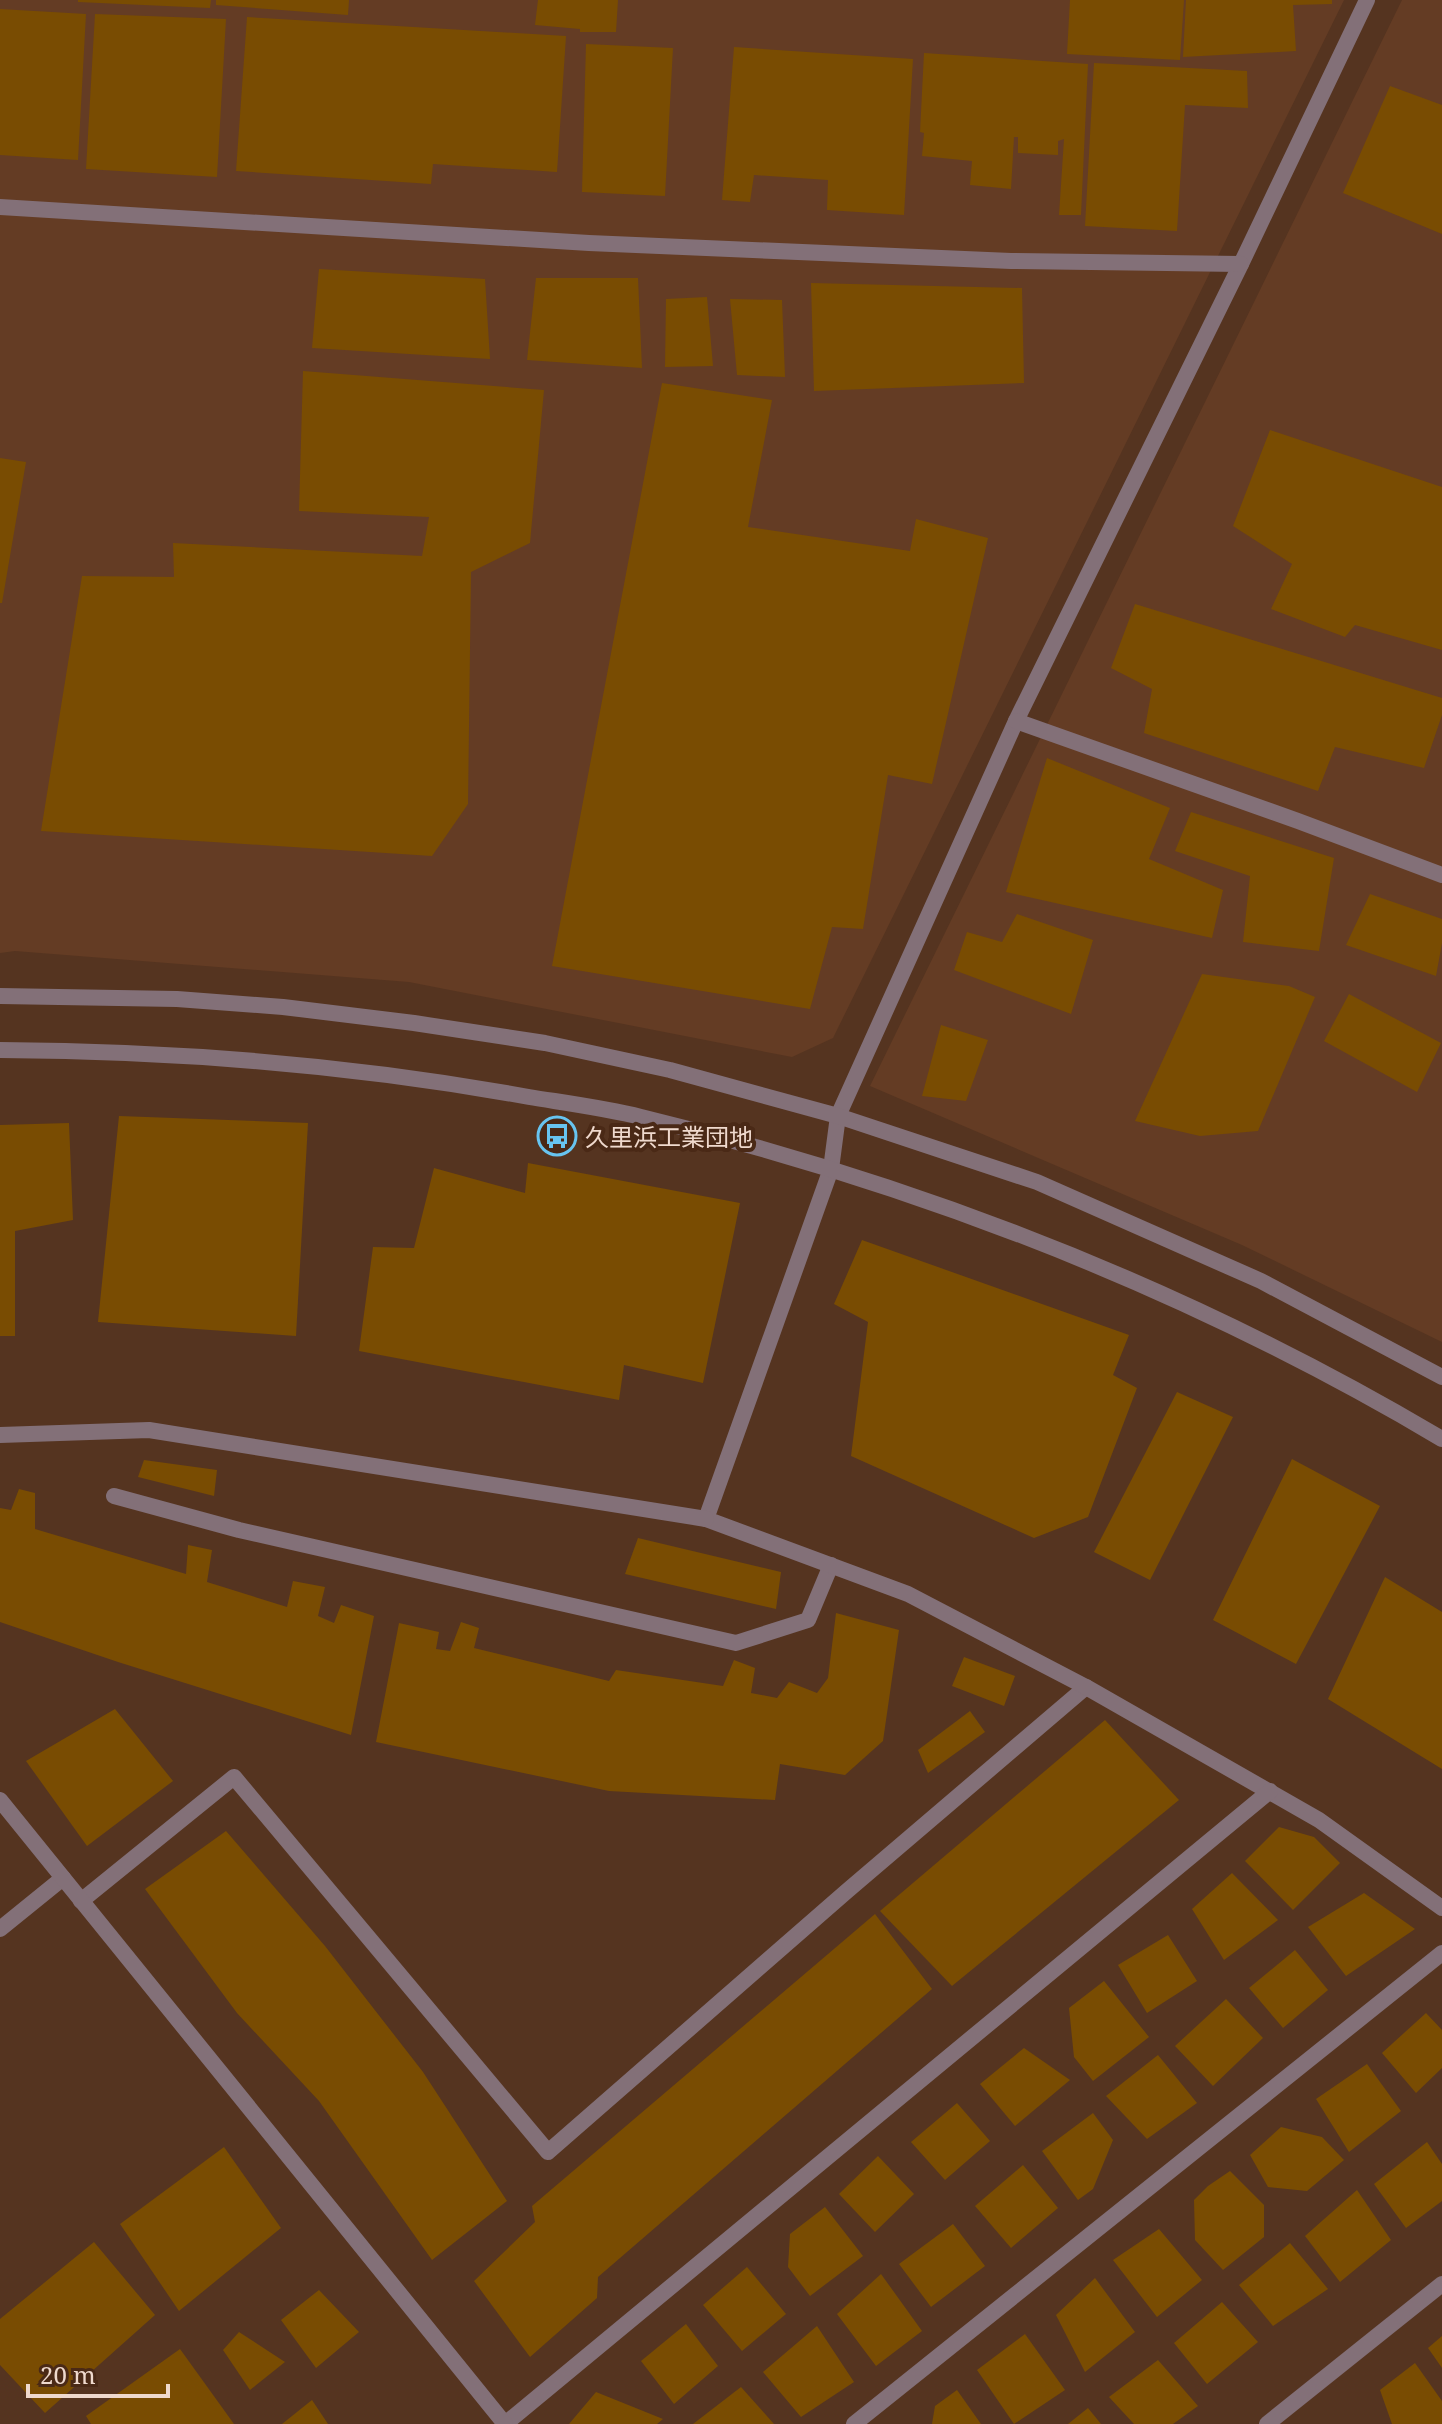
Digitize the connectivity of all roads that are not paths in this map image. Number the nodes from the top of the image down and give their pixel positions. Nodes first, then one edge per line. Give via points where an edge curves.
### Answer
1 (1367, 0) edge
2 (0, 207) edge
3 (1241, 264) junction
4 (1016, 721) junction
5 (1442, 875) edge
6 (0, 996) edge
7 (0, 1050) edge
8 (838, 1116) junction
9 (831, 1169) junction
10 (1442, 1377) edge
11 (0, 1435) edge
12 (1442, 1439) edge
13 (114, 1496) dead end
14 (706, 1519) junction
15 (831, 1565) junction
16 (1086, 1687) junction
17 (1270, 1791) junction
18 (0, 1800) edge
19 (63, 1878) junction
20 (81, 1901) junction
21 (1442, 1908) edge
22 (0, 1929) edge
23 (1442, 1953) edge
24 (1442, 2284) edge
25 (505, 2424) edge
26 (854, 2424) edge
27 (1267, 2424) edge

1 - 3 street
2 - 3 street via 589,243 1011,261
3 - 4 street
4 - 5 street
4 - 8 street
6 - 8 street via 177,999 414,1023 670,1070
7 - 9 street via 272,1062 448,1082 639,1116
8 - 9 street
8 - 10 street via 1052,1188 1261,1281
9 - 12 street via 1011,1231 1126,1278 1347,1384
9 - 14 street
11 - 14 street via 149,1430
13 - 15 street via 239,1530 736,1643 808,1620
14 - 15 street
15 - 16 street via 908,1594
16 - 17 street
16 - 20 street via 548,2152 234,1777
17 - 21 street
17 - 25 street
18 - 19 street
19 - 20 street
19 - 22 street
20 - 25 street
23 - 26 street
24 - 27 street

